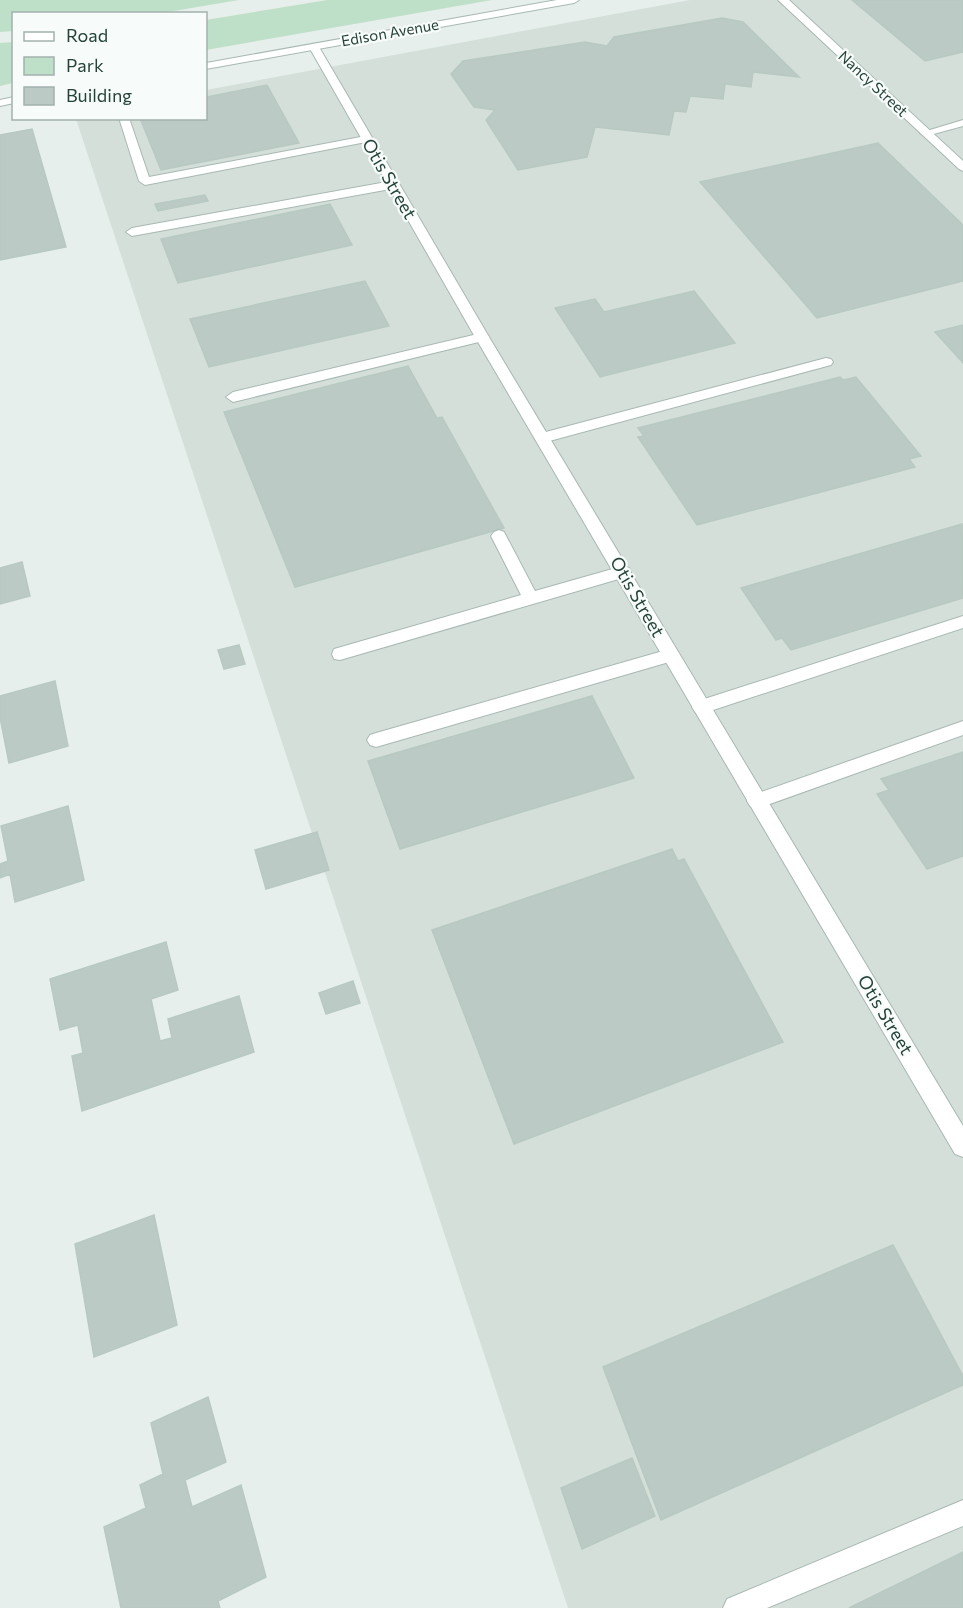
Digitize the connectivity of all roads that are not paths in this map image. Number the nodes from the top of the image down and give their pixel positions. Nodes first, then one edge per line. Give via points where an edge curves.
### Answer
1 (574, 0) edge
2 (783, 0) edge
3 (314, 47) junction
4 (207, 66) edge
5 (126, 121) dead end
6 (963, 123) edge
7 (926, 133) junction
8 (366, 139) junction
9 (963, 167) edge
10 (392, 185) junction
11 (132, 232) dead end
12 (482, 337) junction
13 (826, 362) dead end
14 (233, 397) dead end
15 (542, 438) junction
16 (498, 536) dead end
17 (623, 572) junction
18 (531, 599) junction
19 (963, 622) edge
20 (340, 654) dead end
21 (670, 655) junction
22 (700, 707) junction
23 (963, 728) edge
24 (375, 740) dead end
25 (756, 801) junction
26 (963, 1146) edge
27 (963, 1513) edge
28 (736, 1608) edge

1 - 3 street, Edison Avenue
2 - 7 street, Nancy Street
3 - 4 street, Edison Avenue
3 - 8 street, Otis Street
5 - 8 street via 145,181
6 - 7 street
7 - 9 street, Nancy Street
8 - 10 street, Otis Street
10 - 11 street
10 - 12 street, Otis Street
12 - 14 street
12 - 15 street, Otis Street
13 - 15 street
15 - 17 street, Otis Street
16 - 18 street
17 - 18 street
17 - 21 street, Otis Street
18 - 20 street
19 - 22 street
21 - 22 street, Otis Street
21 - 24 street
22 - 25 street, Otis Street
23 - 25 street
25 - 26 street, Otis Street
27 - 28 street

